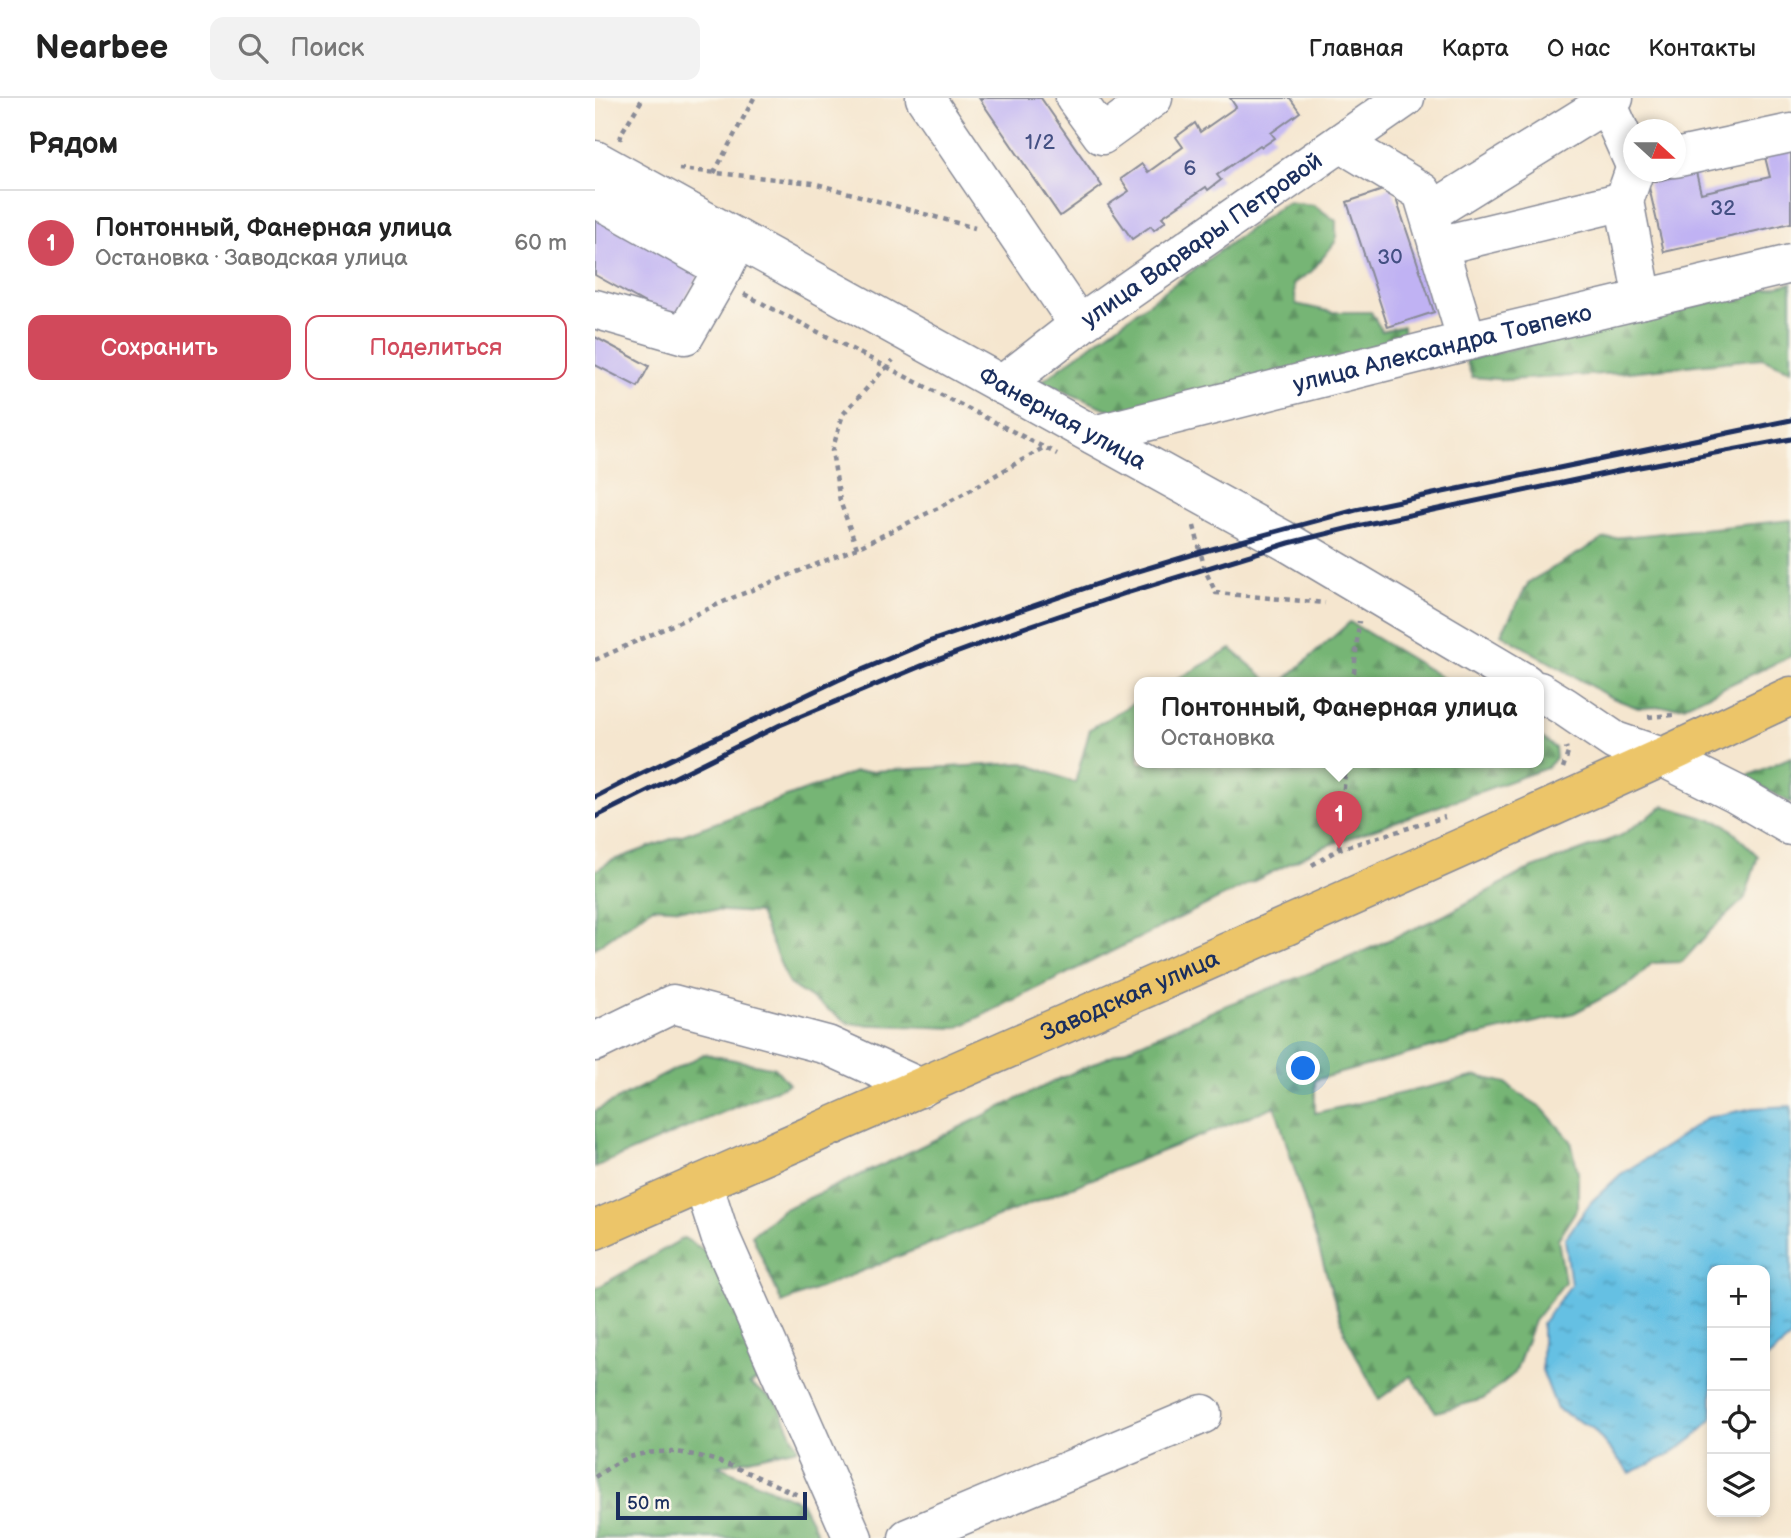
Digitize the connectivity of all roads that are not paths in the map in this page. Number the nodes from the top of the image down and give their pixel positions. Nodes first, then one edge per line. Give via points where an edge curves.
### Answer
1 (925, 98) edge
2 (1075, 98) edge
3 (1153, 98) edge
4 (1405, 98) edge
5 (1611, 100) edge
6 (1623, 133) edge
7 (1791, 133) edge
8 (1341, 143) junction
9 (1686, 156) edge
10 (606, 184) edge
11 (1629, 186) edge
12 (1433, 229) junction
13 (726, 263) junction
14 (1791, 264) edge
15 (1643, 299) junction
16 (595, 309) edge
17 (1079, 325) junction
18 (1467, 341) junction
19 (1002, 385) junction
20 (1081, 447) junction
21 (1515, 677) edge
22 (1544, 695) edge
23 (1791, 696) edge
24 (1662, 757) junction
25 (1791, 826) edge
26 (595, 1042) edge
27 (921, 1088) junction
28 (703, 1183) junction
29 (595, 1230) edge
30 (1203, 1414) dead end
31 (847, 1525) edge
32 (908, 1538) edge

1 - 17 street
2 - 3 street via 1101,135
4 - 8 street, улица Варвары Петровой
5 - 6 street
5 - 12 street
7 - 9 street
8 - 12 street via 1422,192
8 - 17 street, улица Варвары Петровой
10 - 13 street, Фанерная улица
11 - 12 street
11 - 15 street
12 - 18 street
13 - 16 street via 685,335
13 - 19 street, Фанерная улица via 913,336
14 - 15 street, улица Александра Товпеко
15 - 18 street, улица Александра Товпеко
17 - 19 street, улица Варвары Петровой
18 - 20 street, улица Александра Товпеко
19 - 20 street, Фанерная улица
20 - 21 street, Фанерная улица via 1289,543
22 - 24 street via 1615,741
23 - 24 main road, Заводская улица
24 - 25 street
24 - 27 main road, Заводская улица
26 - 27 street via 673,1004 827,1045
27 - 28 main road, Заводская улица
28 - 29 main road, Заводская улица
28 - 31 street via 720,1236
30 - 32 street

